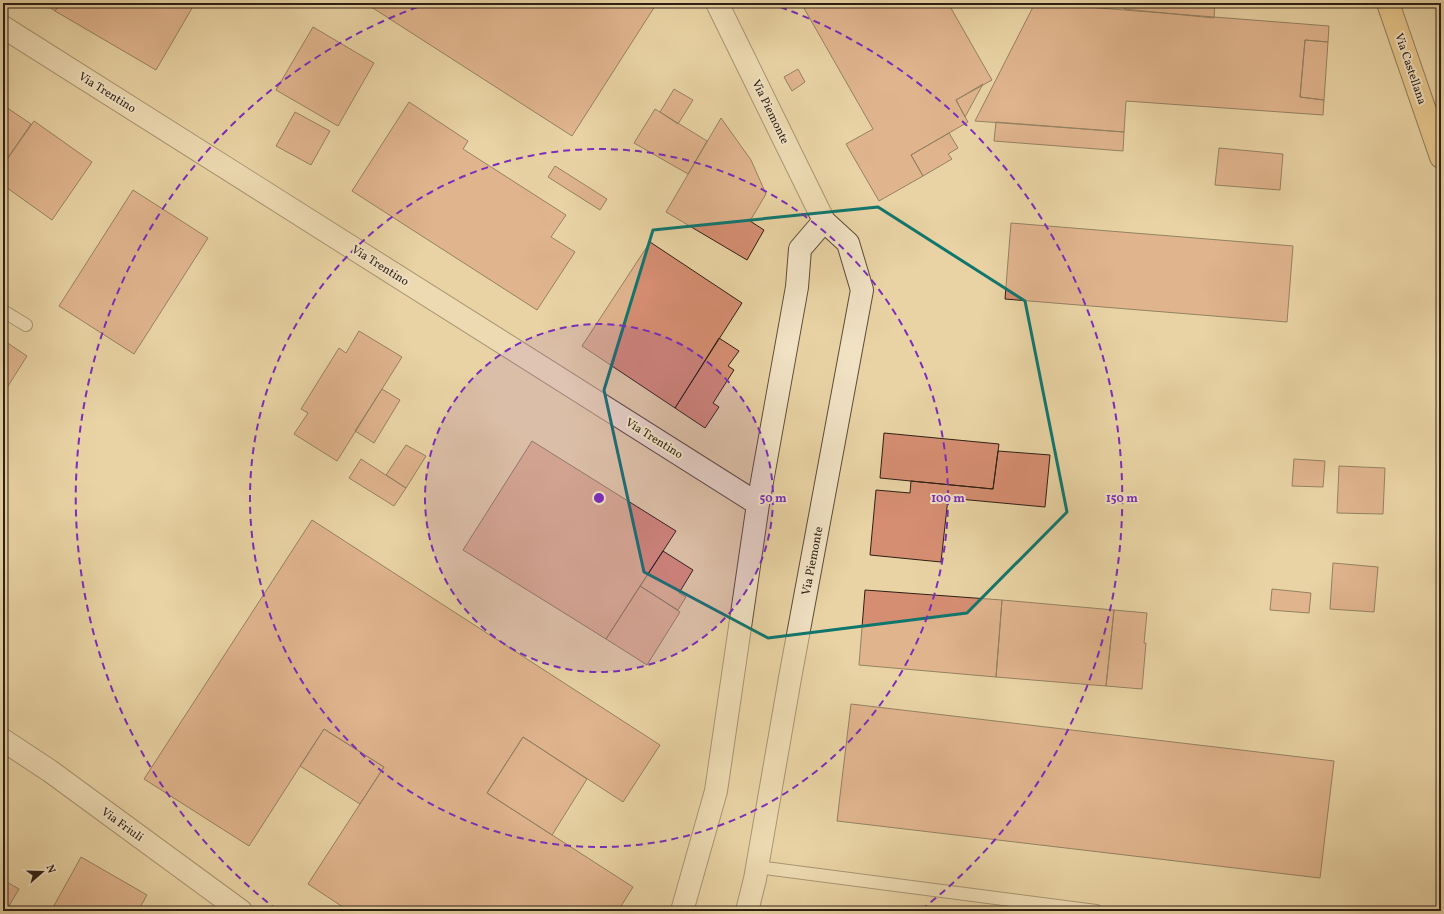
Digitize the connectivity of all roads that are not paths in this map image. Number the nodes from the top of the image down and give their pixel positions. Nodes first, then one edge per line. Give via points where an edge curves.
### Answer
1 (717, 3) edge
2 (1388, 3) edge
3 (3, 27) edge
4 (1441, 157) edge
5 (824, 221) junction
6 (3, 311) edge
7 (26, 325) dead end
8 (758, 504) junction
9 (3, 740) edge
10 (757, 867) junction
11 (241, 911) edge
12 (682, 911) edge
13 (747, 911) edge
14 (1096, 911) edge

1 - 5 street, Via Piemonte
2 - 4 main road, Via Castellana
3 - 8 street, Via Trentino
5 - 8 street via 800,249 796,287
5 - 10 street, Via Piemonte via 848,243 862,290
6 - 7 lane
8 - 12 street via 716,791
9 - 11 street, Via Friuli via 50,771
10 - 13 street, Via Piemonte
10 - 14 lane

